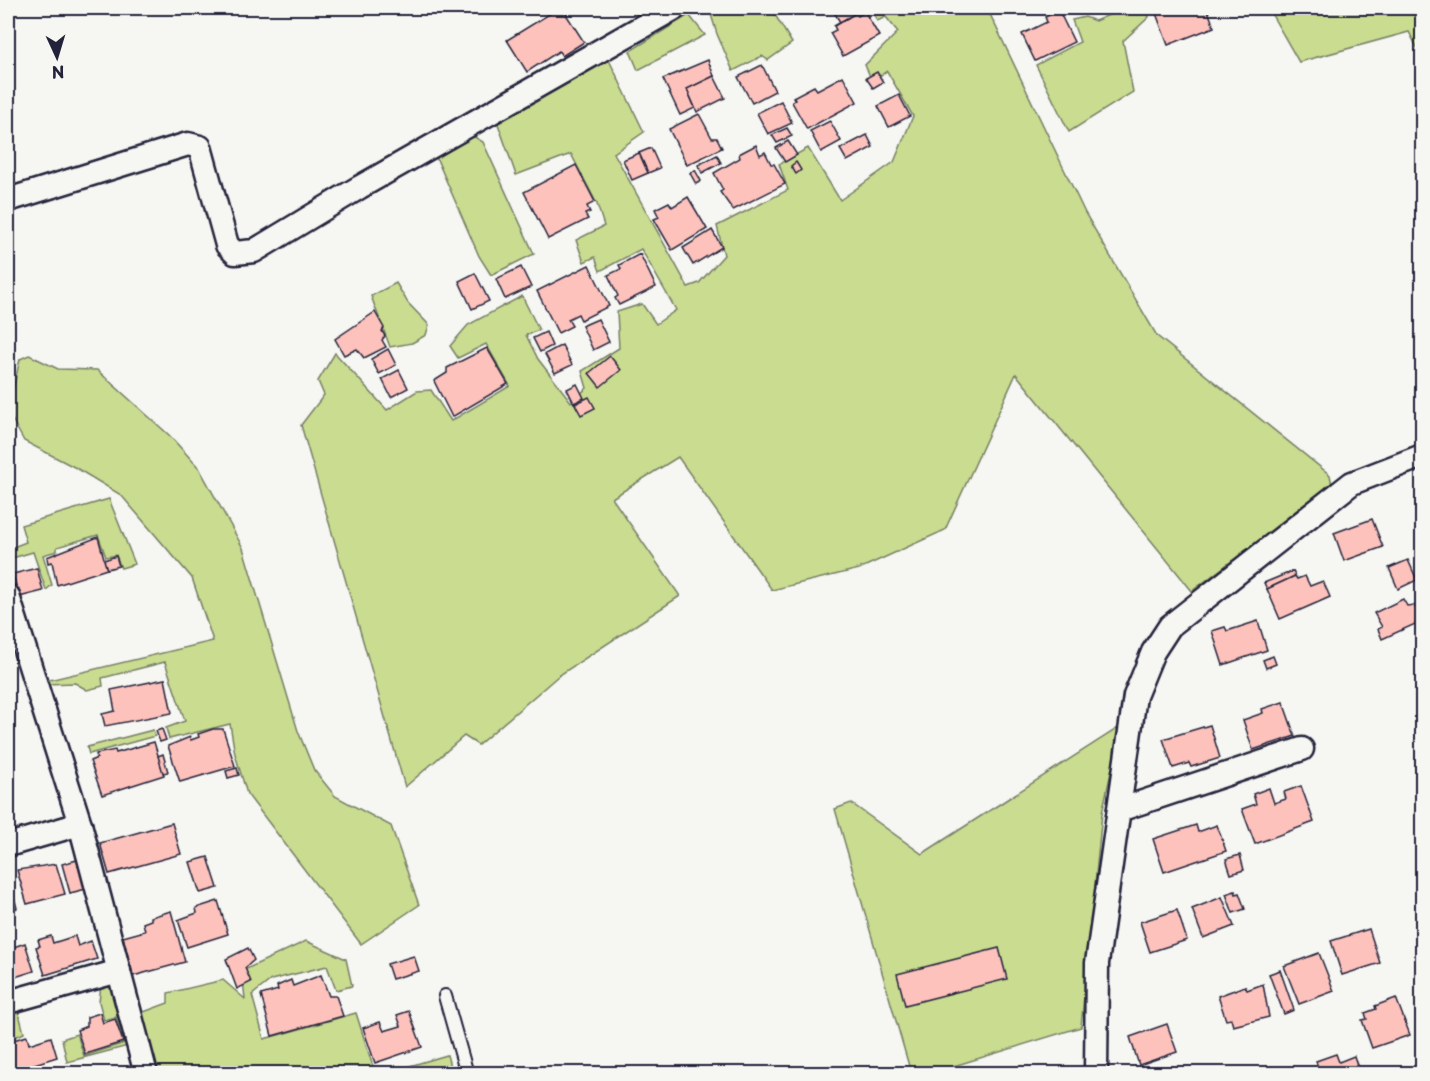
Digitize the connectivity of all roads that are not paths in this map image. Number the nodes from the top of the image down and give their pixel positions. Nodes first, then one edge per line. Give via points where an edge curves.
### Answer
1 (675, 8) edge
2 (8, 200) edge
3 (1422, 456) edge
4 (8, 596) edge
5 (1302, 749) dead end
6 (1119, 810) junction
7 (80, 824) junction
8 (8, 845) edge
9 (119, 971) junction
10 (445, 996) dead end
11 (8, 1002) edge
12 (146, 1074) edge
13 (467, 1074) edge
14 (1096, 1074) edge

1 - 2 street via 254,251 235,253 227,245 200,147 188,144
3 - 6 street via 1352,483 1170,626 1153,652 1135,696
4 - 7 street
5 - 6 street
6 - 14 street via 1097,963
7 - 8 street
7 - 9 street
9 - 11 street
9 - 12 street
10 - 13 lane

